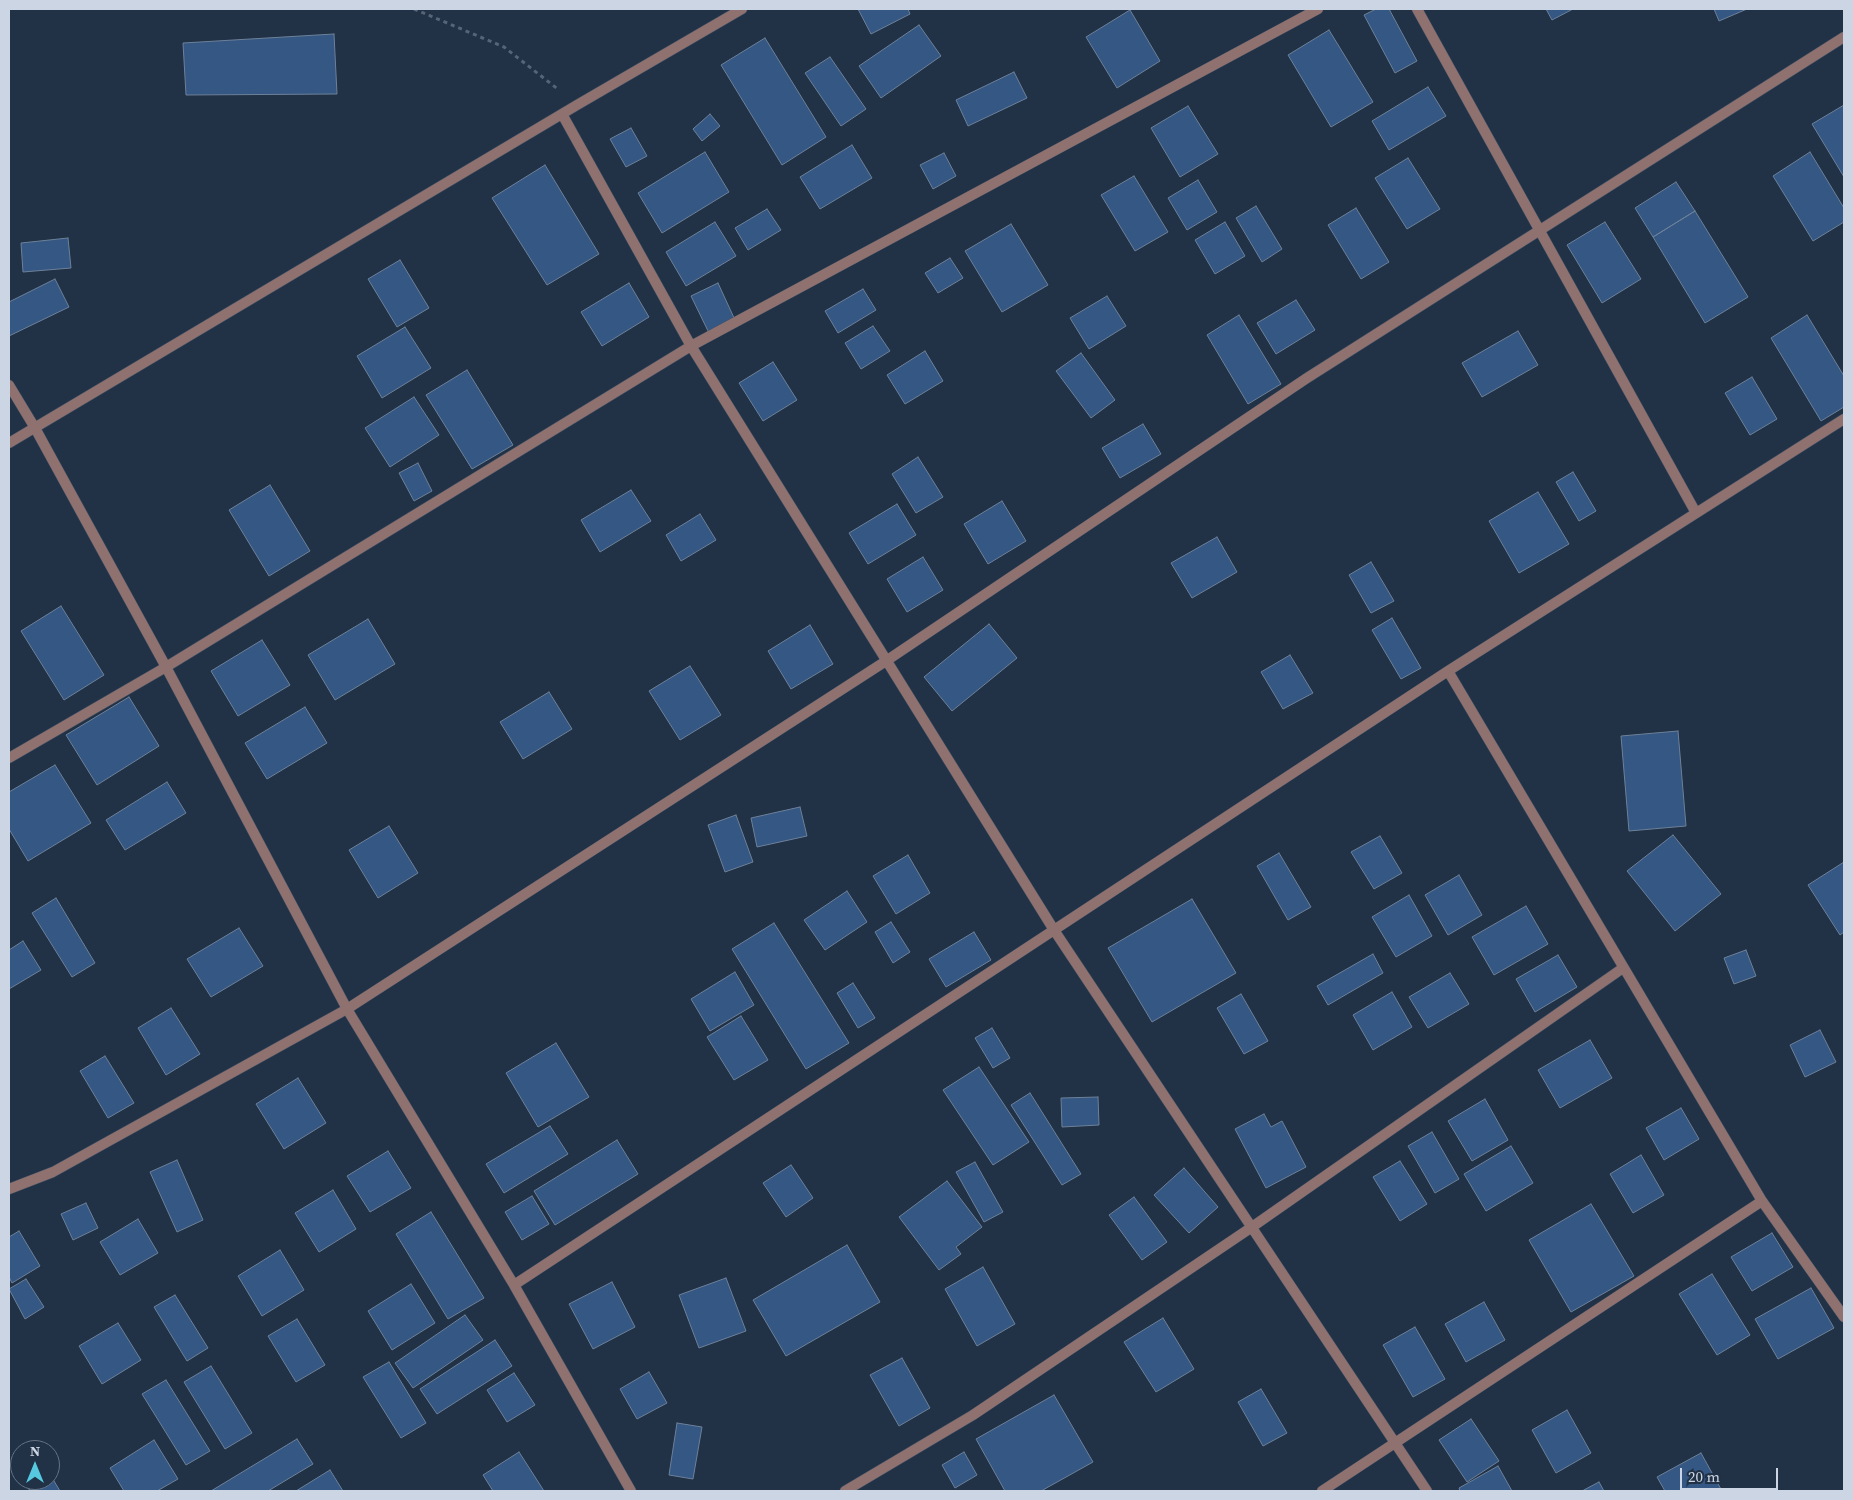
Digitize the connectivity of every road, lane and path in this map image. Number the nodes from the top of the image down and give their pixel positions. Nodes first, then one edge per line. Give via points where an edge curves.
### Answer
1 (414, 9) edge
2 (742, 9) edge
3 (1318, 9) edge
4 (1417, 9) edge
5 (1844, 37) edge
6 (577, 104) junction
7 (562, 114) junction
8 (1540, 230) junction
9 (691, 346) junction
10 (9, 384) edge
11 (1844, 419) edge
12 (35, 428) junction
13 (9, 443) edge
14 (1696, 513) junction
15 (886, 661) junction
16 (166, 667) junction
17 (1448, 671) junction
18 (9, 758) edge
19 (1054, 930) junction
20 (1623, 968) junction
21 (347, 1009) junction
22 (9, 1189) edge
23 (1762, 1202) junction
24 (1252, 1227) junction
25 (514, 1285) junction
26 (1844, 1317) edge
27 (1396, 1444) junction
28 (632, 1491) edge
29 (845, 1491) edge
30 (1322, 1491) edge
31 (1427, 1491) edge

1 - 6 path via 504,47
2 - 6 street
3 - 9 street
4 - 8 street
5 - 8 street
6 - 7 street
7 - 9 street
7 - 12 street
8 - 14 street
8 - 15 street via 1306,378
9 - 15 street
9 - 16 street
10 - 12 street
11 - 14 street
12 - 13 street
12 - 16 street
14 - 17 street
15 - 19 street
15 - 21 street
16 - 18 street
16 - 21 street
17 - 19 street
17 - 20 street
19 - 24 street
19 - 25 street
20 - 23 street
20 - 24 street
21 - 22 street via 53,1172
21 - 25 street
23 - 26 street
23 - 27 street
24 - 27 street
24 - 29 street via 972,1414
25 - 28 street
27 - 30 street
27 - 31 street

